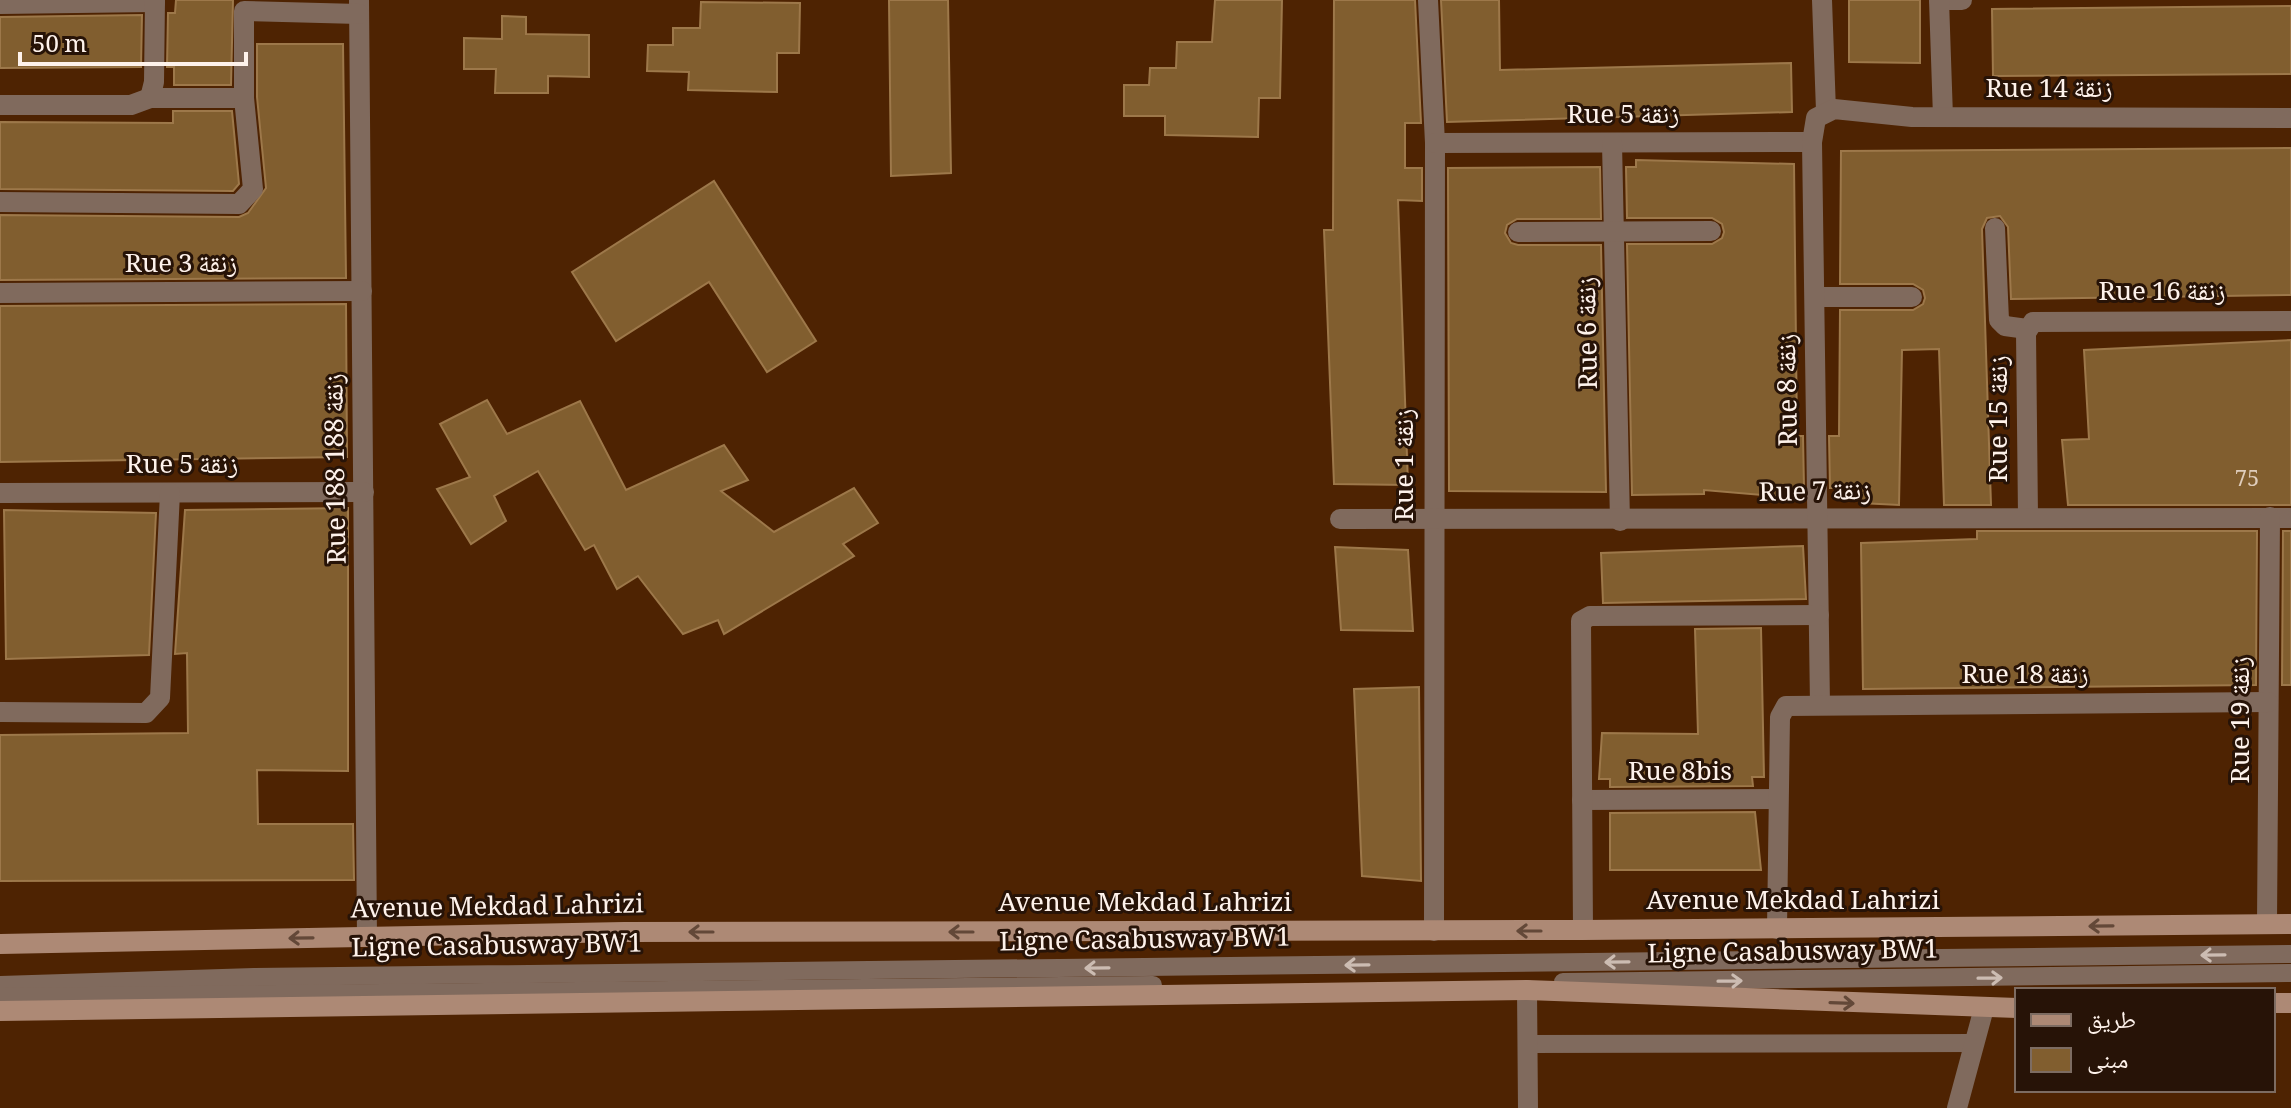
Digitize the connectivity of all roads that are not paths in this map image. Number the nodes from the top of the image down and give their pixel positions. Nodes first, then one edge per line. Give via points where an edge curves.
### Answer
1 (1428, 0) edge
2 (1822, 0) edge
3 (1939, 0) edge
4 (1962, 0) edge
5 (155, 1) edge
6 (0, 4) edge
7 (359, 7) edge
8 (150, 98) junction
9 (244, 98) junction
10 (0, 105) edge
11 (1943, 117) junction
12 (2291, 118) edge
13 (1817, 125) junction
14 (1435, 143) junction
15 (1612, 143) junction
16 (0, 202) edge
17 (1995, 228) dead end
18 (1614, 231) junction
19 (1711, 231) dead end
20 (1518, 232) dead end
21 (362, 291) junction
22 (0, 293) edge
23 (1815, 297) junction
24 (1912, 297) dead end
25 (2291, 321) edge
26 (2030, 325) junction
27 (364, 492) junction
28 (0, 493) edge
29 (170, 493) junction
30 (2028, 517) junction
31 (2270, 517) junction
32 (2291, 518) edge
33 (1340, 519) dead end
34 (1818, 520) junction
35 (1433, 521) junction
36 (1620, 521) junction
37 (1819, 615) junction
38 (2268, 702) junction
39 (1820, 705) junction
40 (0, 712) edge
41 (1778, 799) junction
42 (1582, 800) junction
43 (2267, 924) junction
44 (2291, 924) edge
45 (1777, 929) junction
46 (1583, 930) junction
47 (1434, 931) junction
48 (367, 937) junction
49 (0, 944) edge
50 (2291, 954) edge
51 (2291, 973) edge
52 (0, 985) edge
53 (1527, 990) junction
54 (0, 997) edge
55 (1984, 1008) junction
56 (2015, 1008) edge
57 (0, 1011) edge
58 (1975, 1043) junction
59 (1527, 1044) junction
60 (1528, 1108) edge
61 (1957, 1108) edge

1 - 14 street, Rue 1 زنقة
2 - 13 street, Rue 8 زنقة
3 - 4 street
3 - 11 street
5 - 6 street
5 - 8 street
7 - 9 street via 244,11
7 - 21 street, Rue 188 زنقة 188
8 - 9 street
8 - 10 street via 131,105
9 - 16 street via 253,189 239,204
11 - 12 street, Rue 14 زنقة
11 - 13 street, Rue 14 زنقة
13 - 15 street, Rue 5 زنقة
13 - 23 street, Rue 8 زنقة
14 - 15 street, Rue 5 زنقة
14 - 35 street, Rue 1 زنقة
15 - 18 street, Rue 6 زنقة
17 - 26 street via 1999,320 2005,326
18 - 19 street
18 - 20 street
18 - 36 street, Rue 6 زنقة
21 - 22 street, Rue 3 زنقة
21 - 27 street, Rue 188 زنقة 188
23 - 24 street
23 - 34 street, Rue 8 زنقة
25 - 26 street, Rue 16 زنقة
26 - 30 street, Rue 15 زنقة
27 - 29 street, Rue 5 زنقة
27 - 48 street, Rue 188 زنقة 188
28 - 29 street, Rue 5 زنقة
29 - 40 street via 160,698 146,713
30 - 31 street, Rue 7 زنقة
30 - 34 street, Rue 7 زنقة
31 - 32 street, Rue 7 زنقة
31 - 38 street, Rue 19 زنقة
33 - 35 street, Rue 7 زنقة
34 - 36 street, Rue 7 زنقة
34 - 37 street, Rue 8 زنقة
35 - 36 street, Rue 7 زنقة
35 - 47 street, Rue 1 زنقة
37 - 39 street, Rue 8 زنقة
37 - 42 street via 1583,618
38 - 39 street, Rue 18 زنقة
38 - 43 street, Rue 19 زنقة
39 - 41 street, Rue 18 زنقة via 1783,708
41 - 42 street, Rue 8bis
41 - 45 street
42 - 46 street
43 - 44 main road, Avenue Mekdad Lahrizi
43 -> 45 main road, Avenue Mekdad Lahrizi
45 - 46 main road, Avenue Mekdad Lahrizi
46 -> 47 main road, Avenue Mekdad Lahrizi
47 -> 48 main road, Avenue Mekdad Lahrizi
48 -> 49 main road, Avenue Mekdad Lahrizi
50 -> 52 lane, Ligne Casabusway BW1 via 254,977
54 -> 51 lane, Ligne Casabusway BW1
53 -> 55 main road
53 - 57 main road
53 - 59 street
55 - 56 main road
55 - 58 street
58 - 59 lane
58 - 61 street
59 - 60 street

